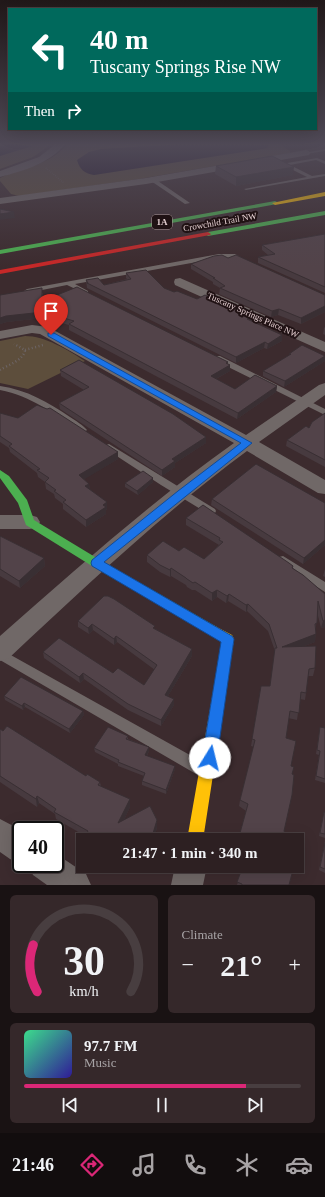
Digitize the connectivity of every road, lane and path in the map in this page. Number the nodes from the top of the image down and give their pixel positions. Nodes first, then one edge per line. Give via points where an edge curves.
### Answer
1 (66, 184) edge
2 (122, 184) edge
3 (159, 184) edge
4 (271, 184) edge
5 (325, 188) edge
6 (246, 189) dead end
7 (74, 191) junction
8 (325, 194) edge
9 (2, 198) edge
10 (187, 203) dead end
11 (322, 213) edge
12 (145, 225) junction
13 (0, 252) edge
14 (249, 263) edge
15 (0, 272) edge
16 (180, 282) dead end
17 (68, 283) junction
18 (23, 292) edge
19 (96, 297) edge
20 (2, 335) edge
21 (325, 348) edge
22 (209, 354) edge
23 (0, 370) edge
24 (0, 388) edge
25 (325, 388) edge
26 (304, 402) junction
27 (325, 412) edge
28 (247, 443) junction
29 (0, 472) edge
30 (325, 488) edge
31 (182, 493) junction
32 (218, 516) edge
33 (0, 522) edge
34 (30, 522) junction
35 (275, 554) edge
36 (96, 563) junction
37 (325, 588) edge
38 (0, 653) edge
39 (207, 773) junction
40 (196, 833) edge
41 (0, 834) edge
42 (12, 842) edge
43 (57, 873) edge
44 (190, 873) edge
45 (75, 885) edge
46 (187, 885) edge

1 - 7 path
2 - 7 street
3 - 10 lane
4 - 6 lane
5 - 12 main road via 165,218
7 - 9 street
8 - 12 main road, Crowchild Trail NW / 1A
11 - 15 main road, Crowchild Trail NW / 1A
12 - 13 main road, Crowchild Trail NW / 1A
14 - 17 lane via 235,256 219,256
16 - 21 street, Tuscany Springs Place NW
17 - 18 lane
17 - 19 lane
20 - 23 path via 25,350 25,353
20 - 28 street via 32,329 43,330
22 - 26 lane
24 - 31 lane via 40,402
25 - 26 street
26 - 27 lane
26 - 28 street
28 - 30 street
28 - 31 street
29 - 34 main road via 23,502
31 - 32 lane
31 - 36 street
33 - 34 street
34 - 36 main road
35 - 37 lane
36 - 38 street
36 - 39 main road via 228,639
38 - 39 lane
39 - 40 main road
41 - 42 street
43 - 45 street
44 - 46 street

